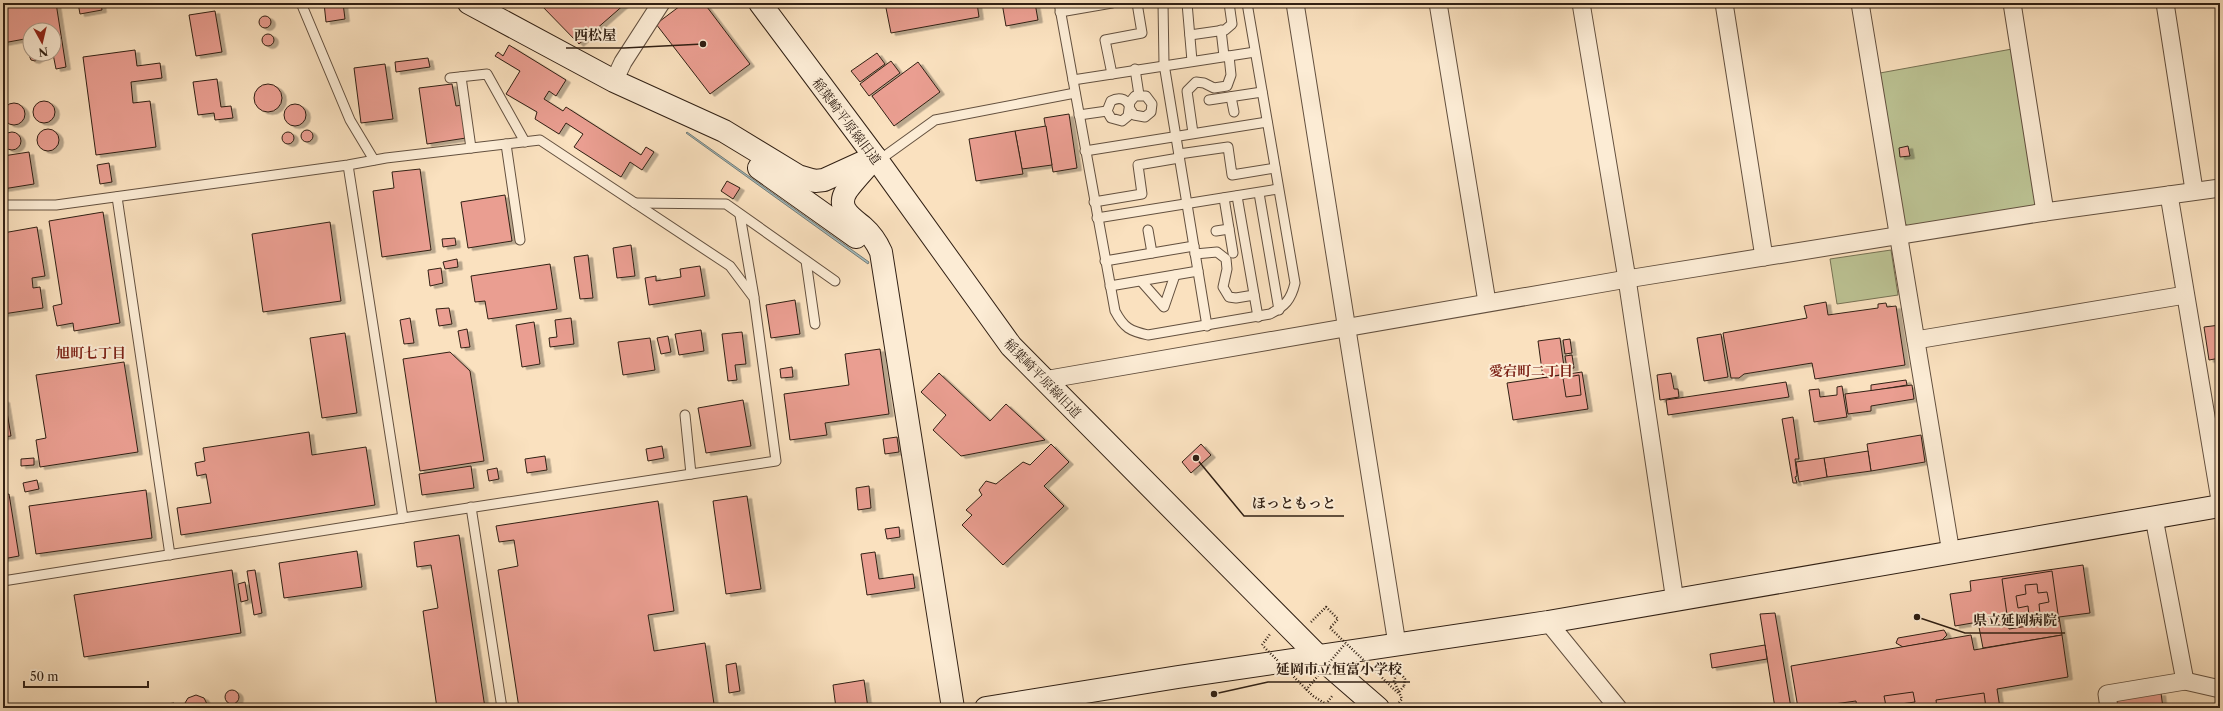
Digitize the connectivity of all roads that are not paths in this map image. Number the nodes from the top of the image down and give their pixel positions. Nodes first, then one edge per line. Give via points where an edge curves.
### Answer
1 (301, 3) edge
2 (469, 3) edge
3 (661, 3) edge
4 (760, 3) edge
5 (1110, 3) edge
6 (1137, 3) edge
7 (1163, 3) edge
8 (1187, 3) edge
9 (1229, 3) edge
10 (1247, 3) edge
11 (1295, 3) edge
12 (1438, 3) edge
13 (1581, 3) edge
14 (1724, 3) edge
15 (1860, 3) edge
16 (2012, 3) edge
17 (2165, 3) edge
18 (1060, 7) edge
19 (1220, 30) junction
20 (1190, 35) junction
21 (1255, 52) junction
22 (1226, 56) junction
23 (1192, 61) junction
24 (1164, 64) junction
25 (1135, 70) junction
26 (1112, 74) junction
27 (461, 77) junction
28 (450, 78) dead end
29 (1073, 80) junction
30 (614, 81) junction
31 (1262, 92) junction
32 (1075, 93) junction
33 (1139, 95) junction
34 (1231, 97) junction
35 (1209, 100) dead end
36 (1130, 107) junction
37 (1107, 111) junction
38 (1234, 112) dead end
39 (1079, 115) junction
40 (690, 116) junction
41 (1267, 122) junction
42 (1193, 133) junction
43 (1176, 136) junction
44 (525, 142) junction
45 (506, 144) junction
46 (471, 148) junction
47 (1085, 150) junction
48 (1179, 156) junction
49 (876, 159) junction
50 (374, 160) junction
51 (348, 165) junction
52 (1275, 168) junction
53 (2220, 188) edge
54 (1278, 190) junction
55 (2194, 190) junction
56 (846, 192) junction
57 (1259, 193) junction
58 (797, 195) junction
59 (2169, 195) junction
60 (1237, 196) junction
61 (117, 198) junction
62 (1224, 198) junction
63 (1094, 202) junction
64 (635, 203) junction
65 (1186, 204) junction
66 (3, 205) edge
67 (2045, 212) junction
68 (740, 215) junction
69 (1097, 218) junction
70 (1229, 229) junction
71 (1148, 230) dead end
72 (1216, 231) dead end
73 (1897, 237) junction
74 (520, 240) dead end
75 (1194, 250) junction
76 (1152, 253) junction
77 (1233, 253) dead end
78 (1764, 257) junction
79 (882, 258) junction
80 (806, 261) junction
81 (1105, 261) junction
82 (1198, 271) junction
83 (1175, 275) junction
84 (1627, 279) junction
85 (835, 281) dead end
86 (1141, 281) junction
87 (1110, 286) junction
88 (1254, 295) junction
89 (2185, 295) junction
90 (754, 298) junction
91 (1487, 302) junction
92 (1279, 310) junction
93 (1258, 317) junction
94 (815, 324) dead end
95 (1207, 326) junction
96 (1346, 326) junction
97 (1916, 340) junction
98 (1044, 380) junction
99 (685, 415) dead end
100 (691, 474) junction
101 (2220, 500) edge
102 (2220, 506) edge
103 (471, 507) junction
104 (403, 518) junction
105 (2154, 518) junction
106 (1951, 553) junction
107 (170, 555) junction
108 (3, 581) edge
109 (1675, 601) junction
110 (1548, 622) junction
111 (1397, 644) junction
112 (1318, 656) junction
113 (2185, 681) junction
114 (2220, 689) edge
115 (502, 708) edge
116 (953, 708) edge
117 (986, 708) edge
118 (1378, 708) edge
119 (1618, 708) edge
120 (2109, 708) edge

1 - 50 lane via 350,120
2 - 30 street
3 - 30 street via 623,62
4 - 49 street, 稲葉崎平原線旧道
5 - 18 lane
6 - 26 lane via 1142,33 1105,40
7 - 24 lane
8 - 20 lane
9 - 19 lane via 1232,24 1225,30
10 - 21 lane
11 - 96 street
12 - 91 street
13 - 84 street
14 - 78 street
15 - 73 street
16 - 67 street
17 - 55 street
18 - 29 lane
19 - 20 lane
19 - 22 lane
20 - 23 lane
21 - 22 lane
21 - 31 lane
22 - 23 lane
22 - 42 lane via 1231,75 1227,86 1214,88 1196,82 1187,91
23 - 24 lane
24 - 25 lane
24 - 43 lane
25 - 26 lane
25 - 33 lane
26 - 29 lane
27 - 28 lane
27 - 44 lane via 487,74
27 - 46 lane
29 - 32 lane
30 - 40 street
31 - 34 lane
31 - 41 lane
32 - 39 lane
32 - 49 lane via 935,120
33 - 36 lane via 1132,99
33 - 36 lane via 1146,96 1151,101 1151,112 1141,118 1134,115
34 - 35 lane
34 - 38 lane
36 - 37 lane via 1125,100 1118,98 1111,101
36 - 37 lane via 1128,116 1118,121 1111,118
37 - 39 lane
39 - 47 lane
40 - 49 street via 724,131 798,176 815,181 824,180
40 - 58 street
41 - 42 lane
41 - 52 lane
42 - 43 lane
43 - 47 lane
43 - 48 lane
44 - 45 lane
44 - 64 lane via 540,140
45 - 46 lane
45 - 74 lane
46 - 50 lane
47 - 63 lane
48 - 52 lane via 1228,147 1232,175
48 - 63 lane via 1138,165 1142,194
48 - 65 lane
49 - 56 street
49 - 98 street, 稲葉崎平原線旧道 via 1011,346
50 - 51 lane
51 - 61 lane
51 - 104 lane
52 - 54 lane
53 - 55 street
54 - 57 lane
54 - 92 lane via 1295,283 1292,298
55 - 59 street
56 - 58 street via 813,199
56 - 79 street via 843,205 845,212 878,244
57 - 60 lane
57 - 92 lane
58 - 79 street
59 - 67 street
59 - 89 street
60 - 62 lane
60 - 88 lane
61 - 66 lane via 56,205
61 - 107 lane
62 - 65 lane
62 - 70 lane
63 - 69 lane
64 - 68 lane via 726,204
64 - 90 lane via 730,266
65 - 69 lane
65 - 75 lane
67 - 73 street
68 - 80 lane
68 - 90 lane
69 - 81 lane
70 - 72 lane
70 - 77 lane
71 - 76 lane
73 - 78 street
73 - 97 street
75 - 76 lane
75 - 82 lane
75 - 88 lane via 1217,252 1226,259 1228,269 1223,287 1229,297
76 - 81 lane
78 - 84 street
79 - 116 street
80 - 85 lane
80 - 94 lane
81 - 87 lane
82 - 83 lane
82 - 95 lane
83 - 86 lane
83 - 86 lane via 1164,307
84 - 91 street
84 - 109 street
86 - 87 lane
87 - 95 lane via 1115,311 1130,331 1148,335
88 - 93 lane
89 - 97 street
89 - 101 street
90 - 100 lane via 776,461
91 - 96 street
92 - 93 lane
93 - 95 lane
96 - 98 street
96 - 111 street
97 - 106 street
98 - 112 street, 稲葉崎平原線旧道
99 - 100 lane
100 - 103 lane
102 - 105 street
103 - 104 lane
103 - 115 lane
104 - 107 lane
105 - 106 street
105 - 113 street
106 - 109 street
107 - 108 lane
109 - 110 street
110 - 111 street
110 - 119 street
111 - 112 street
112 - 117 street
112 - 118 street, 稲葉崎平原線旧道
113 - 114 street
113 - 120 street via 2107,694

